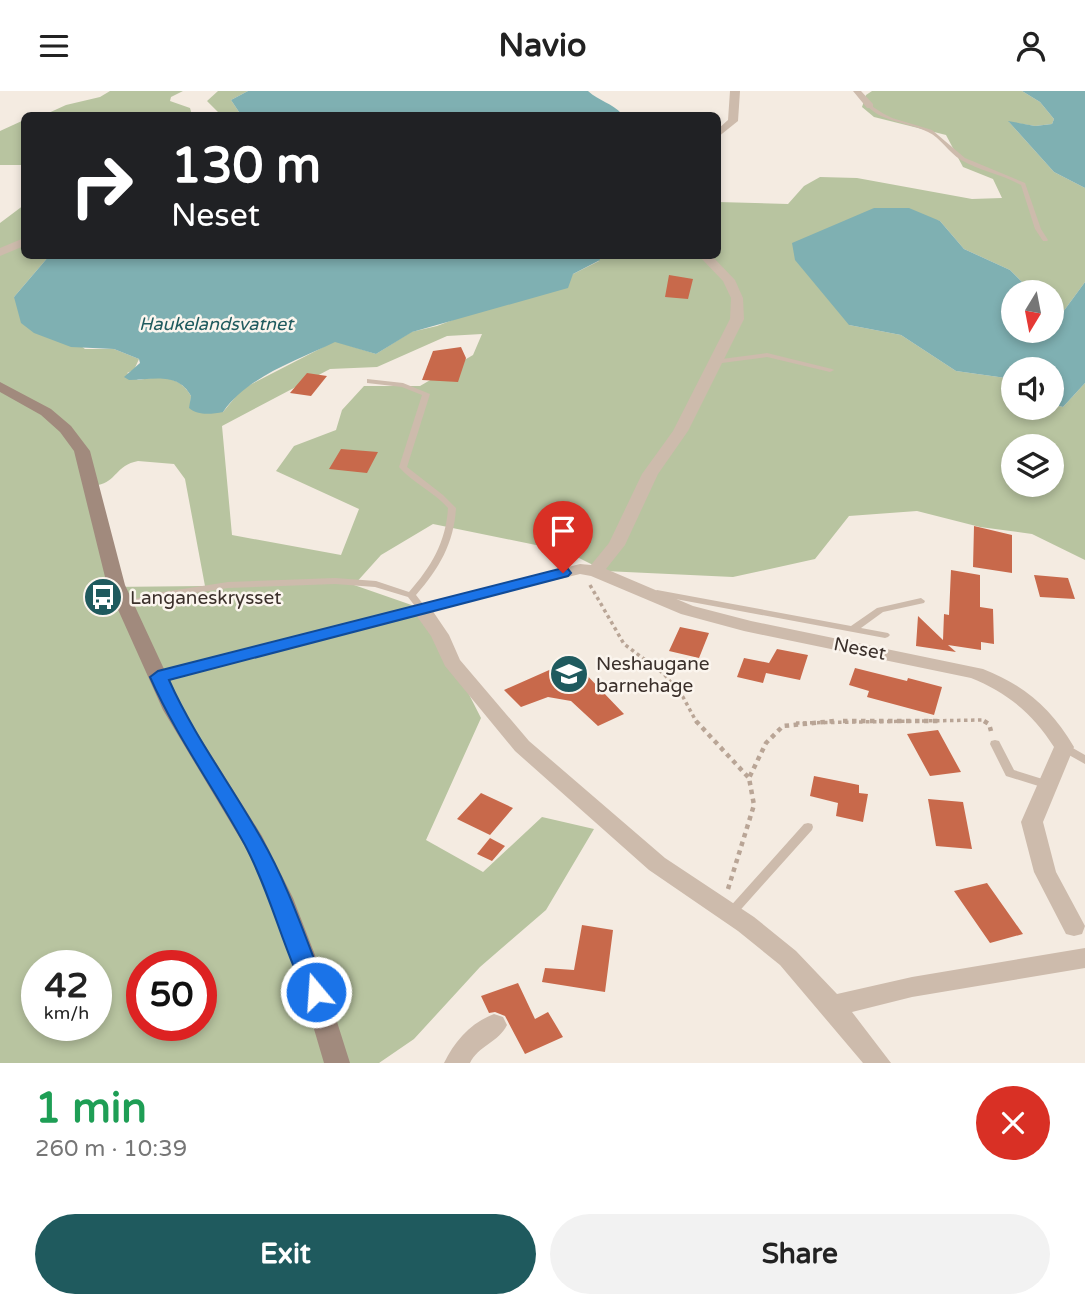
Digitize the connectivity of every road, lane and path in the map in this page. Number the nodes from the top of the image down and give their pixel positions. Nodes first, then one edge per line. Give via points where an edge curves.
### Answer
1 (735, 91) edge
2 (857, 91) edge
3 (870, 106) joint
4 (721, 131) edge
5 (1045, 240) dead end
6 (21, 243) edge
7 (0, 252) edge
8 (708, 259) edge
9 (713, 362) junction
10 (830, 370) dead end
11 (370, 381) dead end
12 (0, 386) edge
13 (591, 570) junction
14 (631, 587) junction
15 (416, 601) junction
16 (920, 601) dead end
17 (126, 604) junction
18 (853, 628) junction
19 (886, 635) dead end
20 (158, 677) junction
21 (995, 744) joint
22 (1064, 747) junction
23 (1085, 760) edge
24 (749, 778) junction
25 (1048, 785) junction
26 (808, 827) dead end
27 (721, 908) junction
28 (1074, 927) dead end
29 (1080, 963) edge
30 (832, 1006) junction
31 (494, 1025) dead end
32 (337, 1063) edge
33 (457, 1063) edge
34 (878, 1063) edge

1 - 4 street via 733,121
2 - 3 street
3 - 5 lane via 879,114 932,132 966,161 1023,184
6 - 7 street
8 - 9 street via 729,280 737,298 737,319
9 - 10 lane via 767,355
9 - 13 street via 680,431 649,474 617,545
11 - 15 lane via 404,385 426,394 403,467 453,507 443,552
12 - 17 main road via 53,415 82,451 116,585
13 - 14 street, Neset
13 - 15 street
13 - 24 path via 592,592 624,643 664,674 698,725
14 - 18 lane, Neset
14 - 22 street, Neset via 687,610 750,627 986,676 1025,697 1051,724
15 - 17 lane via 376,584 335,581 228,585
15 - 20 street
15 - 27 street via 452,662 522,746 657,864
16 - 18 lane, Neset via 880,610
17 - 20 main road
18 - 19 lane, Neset
20 - 32 main road via 282,898
21 - 24 path via 989,724 982,720 793,723 771,735
21 - 25 lane via 1010,772
22 - 23 lane, Neset
22 - 25 street
24 - 27 path via 754,805
25 - 28 street via 1032,822 1045,872
26 - 27 lane
27 - 30 street via 788,958
29 - 30 street via 912,987
30 - 34 street
31 - 33 street via 466,1047

